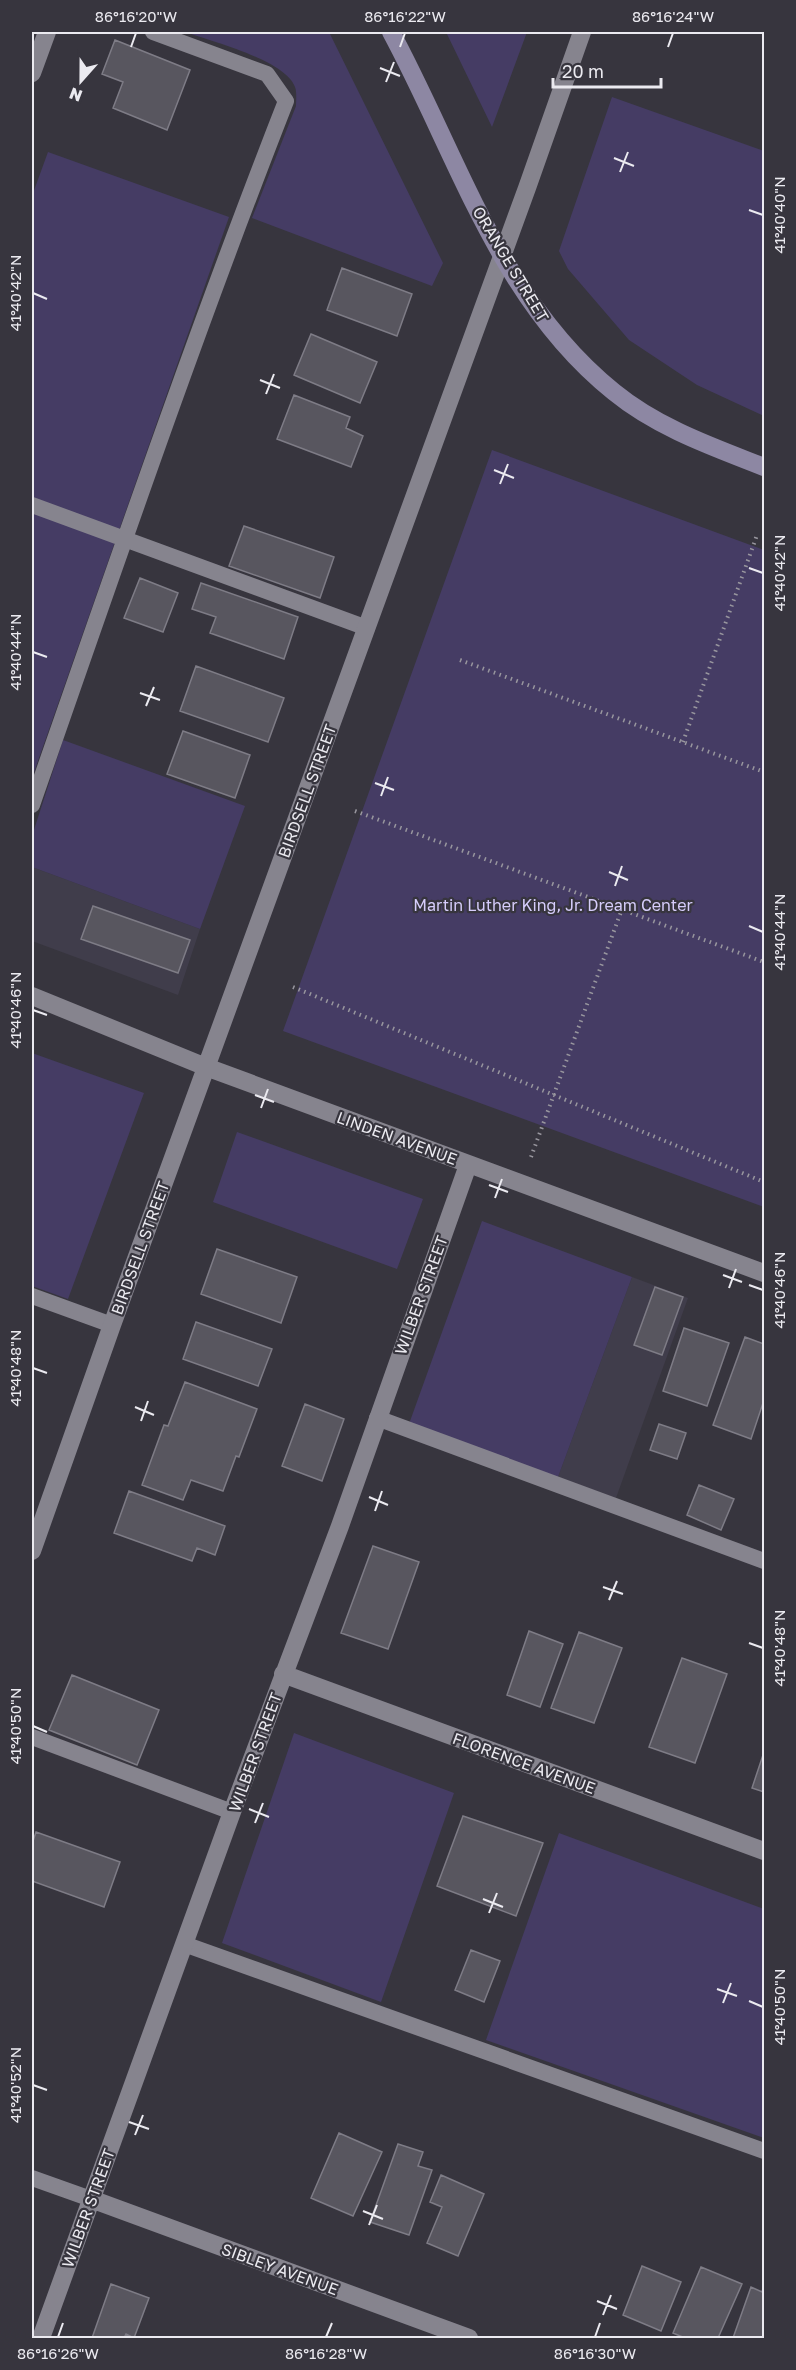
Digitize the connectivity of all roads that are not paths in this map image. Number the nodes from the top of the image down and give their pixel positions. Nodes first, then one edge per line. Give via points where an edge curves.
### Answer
1 (47, 32) edge
2 (153, 32) edge
3 (391, 32) edge
4 (582, 32) edge
5 (32, 73) edge
6 (503, 256) junction
7 (765, 467) edge
8 (32, 505) edge
9 (124, 540) junction
10 (367, 628) junction
11 (32, 805) edge
12 (32, 996) edge
13 (206, 1067) junction
14 (468, 1165) junction
15 (765, 1273) edge
16 (32, 1296) edge
17 (112, 1325) junction
18 (377, 1418) junction
19 (32, 1551) edge
20 (765, 1561) edge
21 (283, 1674) junction
22 (32, 1737) edge
23 (232, 1812) junction
24 (765, 1851) edge
25 (184, 1944) junction
26 (765, 2151) edge
27 (32, 2178) edge
28 (91, 2199) junction
29 (41, 2338) edge
30 (469, 2338) edge

1 - 5 street
2 - 9 lane via 267,75 286,101
3 - 6 street, ORANGE STREET
4 - 6 street, BIRDSELL STREET
6 - 7 street, ORANGE STREET via 542,319 615,393 662,424
6 - 10 street, BIRDSELL STREET
8 - 9 lane
9 - 10 lane
9 - 11 lane
10 - 13 street, BIRDSELL STREET
12 - 13 street, LINDEN AVENUE
13 - 14 street, LINDEN AVENUE
13 - 17 street, BIRDSELL STREET
14 - 15 street, LINDEN AVENUE
14 - 18 street, WILBER STREET
16 - 17 lane
17 - 19 street, BIRDSELL STREET
18 - 20 lane
18 - 21 street, WILBER STREET
21 - 23 street, WILBER STREET
21 - 24 street, FLORENCE AVENUE
22 - 23 lane
23 - 25 street, WILBER STREET
25 - 26 lane
25 - 28 street, WILBER STREET
27 - 28 lane
28 - 29 street, WILBER STREET
28 - 30 street, SIBLEY AVENUE

